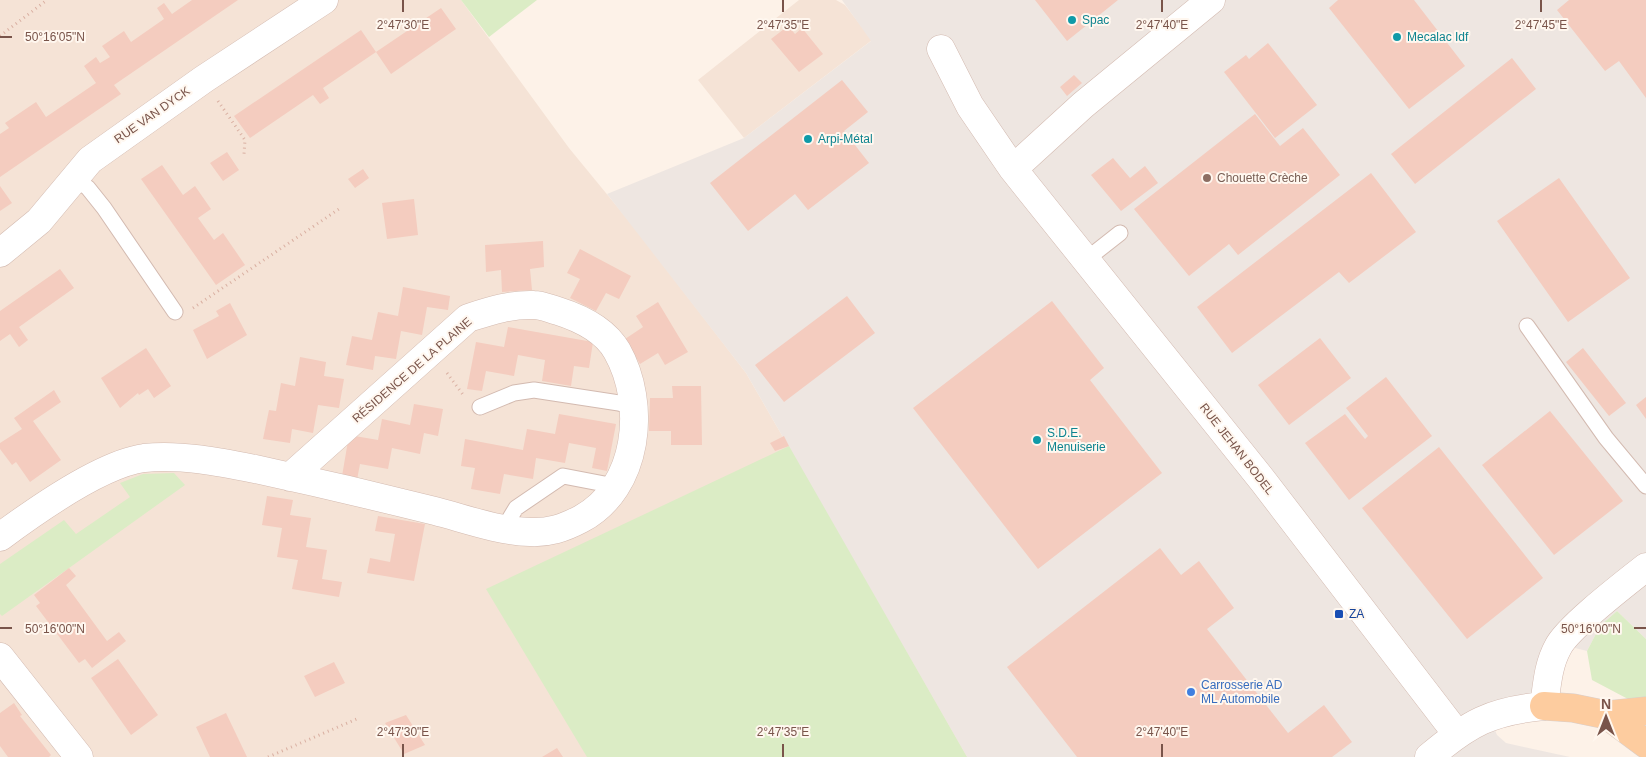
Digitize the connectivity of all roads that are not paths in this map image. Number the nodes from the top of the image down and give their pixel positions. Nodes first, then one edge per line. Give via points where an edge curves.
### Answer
1 (324, 0) edge
2 (1211, 0) edge
3 (941, 48) dead end
4 (1013, 169) junction
5 (75, 178) junction
6 (1120, 233) dead end
7 (0, 253) edge
8 (1087, 259) junction
9 (175, 312) road end
10 (1527, 326) dead end
11 (480, 407) road end
12 (636, 408) junction
13 (290, 476) junction
14 (615, 486) junction
15 (1646, 486) edge
16 (504, 528) junction
17 (0, 537) edge
18 (1646, 566) edge
19 (0, 657) edge
20 (1544, 706) junction
21 (1646, 711) edge
22 (1607, 714) junction
23 (1456, 734) junction
24 (1646, 744) edge
25 (79, 757) edge
26 (1430, 757) edge

1 - 5 street, RUE VAN DYCK via 204,79 90,160
2 - 4 street via 1083,105
3 - 4 street, RUE JEHAN BODEL via 970,106
4 - 8 street, RUE JEHAN BODEL
5 - 7 street, RUE VAN DYCK via 39,221
5 - 9 lane via 104,208
6 - 8 lane
8 - 23 street, RUE JEHAN BODEL via 1263,481
10 - 15 lane via 1606,438
11 - 12 lane via 534,390
12 - 13 street, RÉSIDENCE DE LA PLAINE via 616,350 596,329 574,316 536,305 499,308 468,318
12 - 14 street, RÉSIDENCE DE LA PLAINE via 629,456
13 - 16 street, RÉSIDENCE DE LA PLAINE
13 - 17 street via 222,463 145,458 99,472
14 - 16 street, RÉSIDENCE DE LA PLAINE via 600,506 557,531 530,532
14 - 16 lane via 563,476 516,508
18 - 20 street via 1559,644 1549,666
19 - 25 street
20 - 22 main road
20 - 23 street via 1489,716
21 - 22 main road
22 - 24 main road
23 - 26 street

